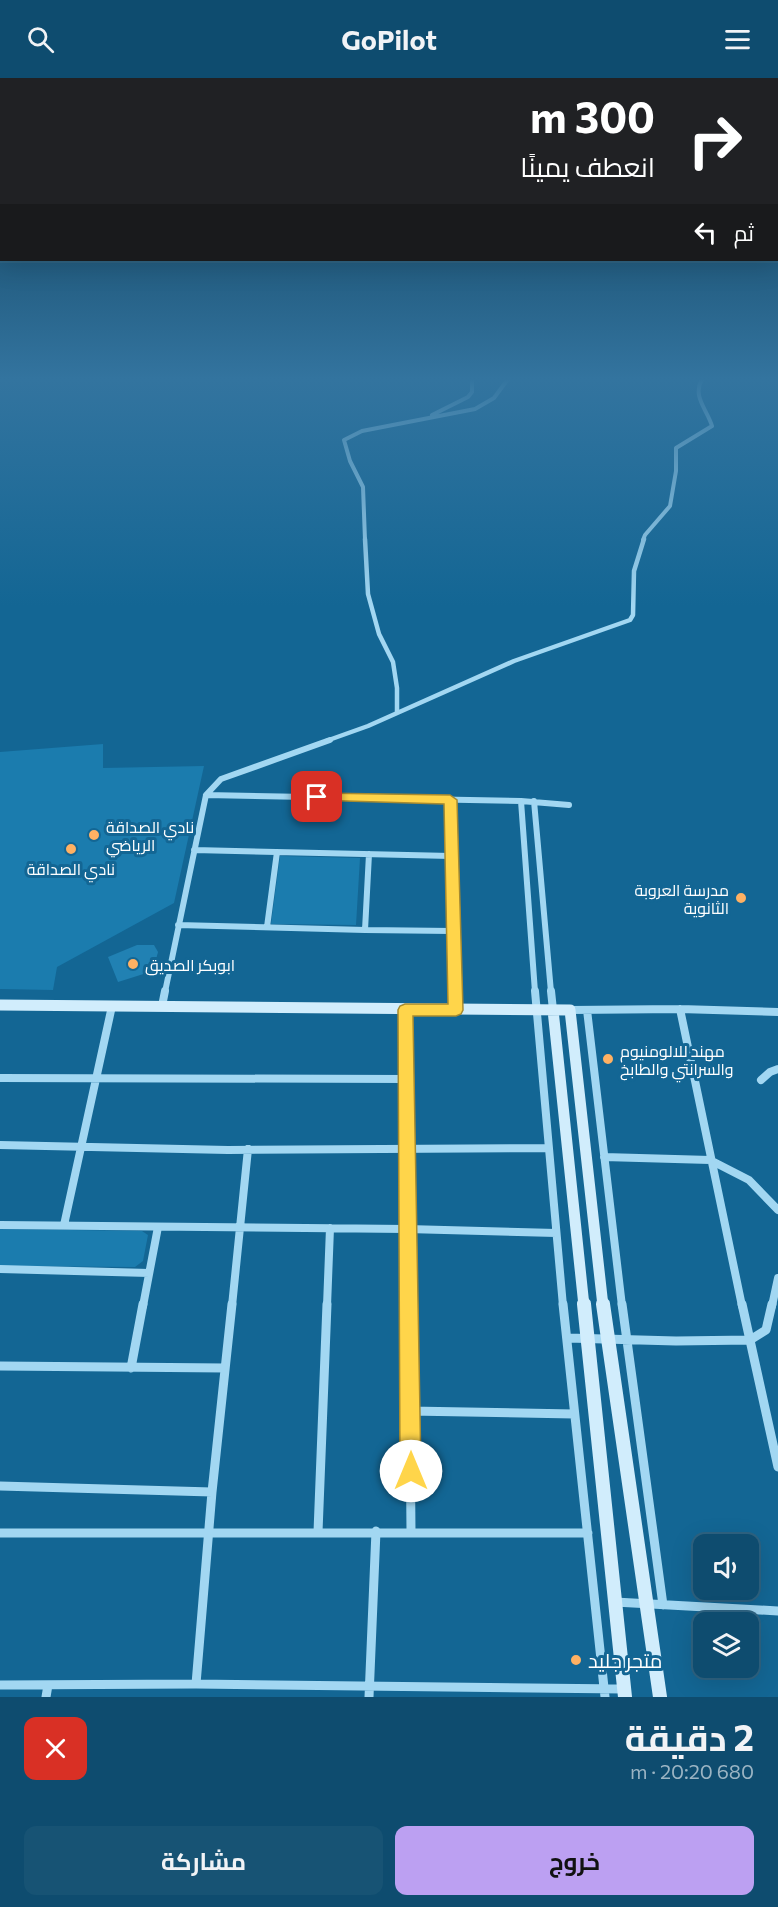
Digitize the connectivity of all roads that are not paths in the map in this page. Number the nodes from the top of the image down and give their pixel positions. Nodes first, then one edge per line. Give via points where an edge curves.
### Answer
1 (348, 455) edge
2 (676, 455) edge
3 (397, 713) junction
4 (206, 795) junction
5 (450, 800) junction
6 (521, 801) junction
7 (534, 801) junction
8 (569, 806) dead end
9 (194, 850) junction
10 (277, 852) junction
11 (369, 854) junction
12 (451, 856) junction
13 (178, 925) junction
14 (267, 927) junction
15 (365, 930) junction
16 (452, 931) junction
17 (0, 1005) edge
18 (112, 1006) junction
19 (162, 1006) junction
20 (680, 1009) junction
21 (405, 1010) junction
22 (456, 1010) junction
23 (535, 1010) junction
24 (553, 1010) junction
25 (570, 1010) junction
26 (587, 1010) junction
27 (778, 1012) edge
28 (778, 1069) edge
29 (0, 1078) edge
30 (97, 1078) junction
31 (407, 1079) junction
32 (761, 1080) dead end
33 (0, 1145) edge
34 (82, 1146) junction
35 (407, 1148) junction
36 (549, 1148) junction
37 (248, 1149) junction
38 (604, 1157) junction
39 (710, 1160) junction
40 (778, 1210) edge
41 (0, 1225) edge
42 (64, 1225) junction
43 (158, 1227) junction
44 (240, 1228) junction
45 (330, 1228) junction
46 (407, 1229) junction
47 (556, 1233) junction
48 (0, 1269) edge
49 (149, 1273) junction
50 (778, 1278) edge
51 (568, 1338) junction
52 (586, 1339) junction
53 (607, 1339) junction
54 (626, 1340) junction
55 (750, 1340) junction
56 (0, 1366) edge
57 (131, 1368) junction
58 (225, 1368) junction
59 (410, 1411) junction
60 (574, 1413) junction
61 (778, 1467) edge
62 (0, 1486) edge
63 (212, 1492) junction
64 (376, 1531) junction
65 (411, 1531) junction
66 (318, 1532) junction
67 (0, 1533) edge
68 (588, 1533) junction
69 (210, 1534) junction
70 (615, 1602) junction
71 (646, 1604) junction
72 (663, 1605) junction
73 (778, 1611) edge
74 (196, 1684) junction
75 (0, 1685) edge
76 (48, 1685) junction
77 (369, 1692) edge
78 (605, 1693) edge
79 (625, 1693) edge
80 (46, 1697) edge
81 (660, 1697) edge

1 - 3 street via 363,487 368,594 379,634 393,662
2 - 3 street via 670,506 645,535 634,571 632,618 504,665
3 - 4 street via 221,778
4 - 5 street
4 - 9 street
5 - 6 street
5 - 12 street
6 - 7 street
6 - 23 street
7 - 8 street
7 - 24 street
9 - 10 street
9 - 13 street
10 - 11 street
10 - 14 street
11 - 12 street
11 - 15 street
12 - 16 street
13 - 14 street
13 - 19 street
14 - 15 street
15 - 16 street
16 - 22 street
17 - 18 street
18 - 19 street
18 - 30 street
19 - 21 street
20 - 26 street
20 - 27 street
20 - 39 street
21 - 22 street
21 - 31 street
22 - 23 street
23 - 24 street
23 - 36 street
24 - 25 street
24 - 52 street
25 - 26 street
25 - 53 street
26 - 38 street
28 - 32 street
29 - 30 street
30 - 31 street
30 - 34 street
31 - 35 street
33 - 34 street
34 - 37 street
34 - 42 street
35 - 36 street
35 - 37 street
35 - 46 street
36 - 47 street
37 - 44 street
38 - 39 street
38 - 54 street
39 - 40 street via 749,1180
39 - 55 street
41 - 42 street
42 - 43 street
43 - 44 street
43 - 49 street
44 - 45 street
44 - 58 street
45 - 46 street
45 - 66 street
46 - 47 street
46 - 59 street
47 - 51 street
48 - 49 street
49 - 57 street
50 - 55 street via 766,1330
51 - 52 street
51 - 60 street
52 - 53 street
52 - 70 street
53 - 54 street
53 - 71 street
54 - 55 street
54 - 72 street
55 - 61 street
56 - 57 street
57 - 58 street
58 - 63 street
59 - 60 street
59 - 65 street
60 - 68 street
62 - 63 street
63 - 69 street
64 - 65 street
64 - 66 street
64 - 77 street
65 - 68 street
66 - 69 street
67 - 69 street
68 - 78 street
69 - 74 street
70 - 71 street
70 - 79 street
71 - 72 street
71 - 81 street
72 - 73 street
74 - 76 street
74 - 77 street
75 - 76 street
76 - 80 street
77 - 78 street
78 - 79 street

